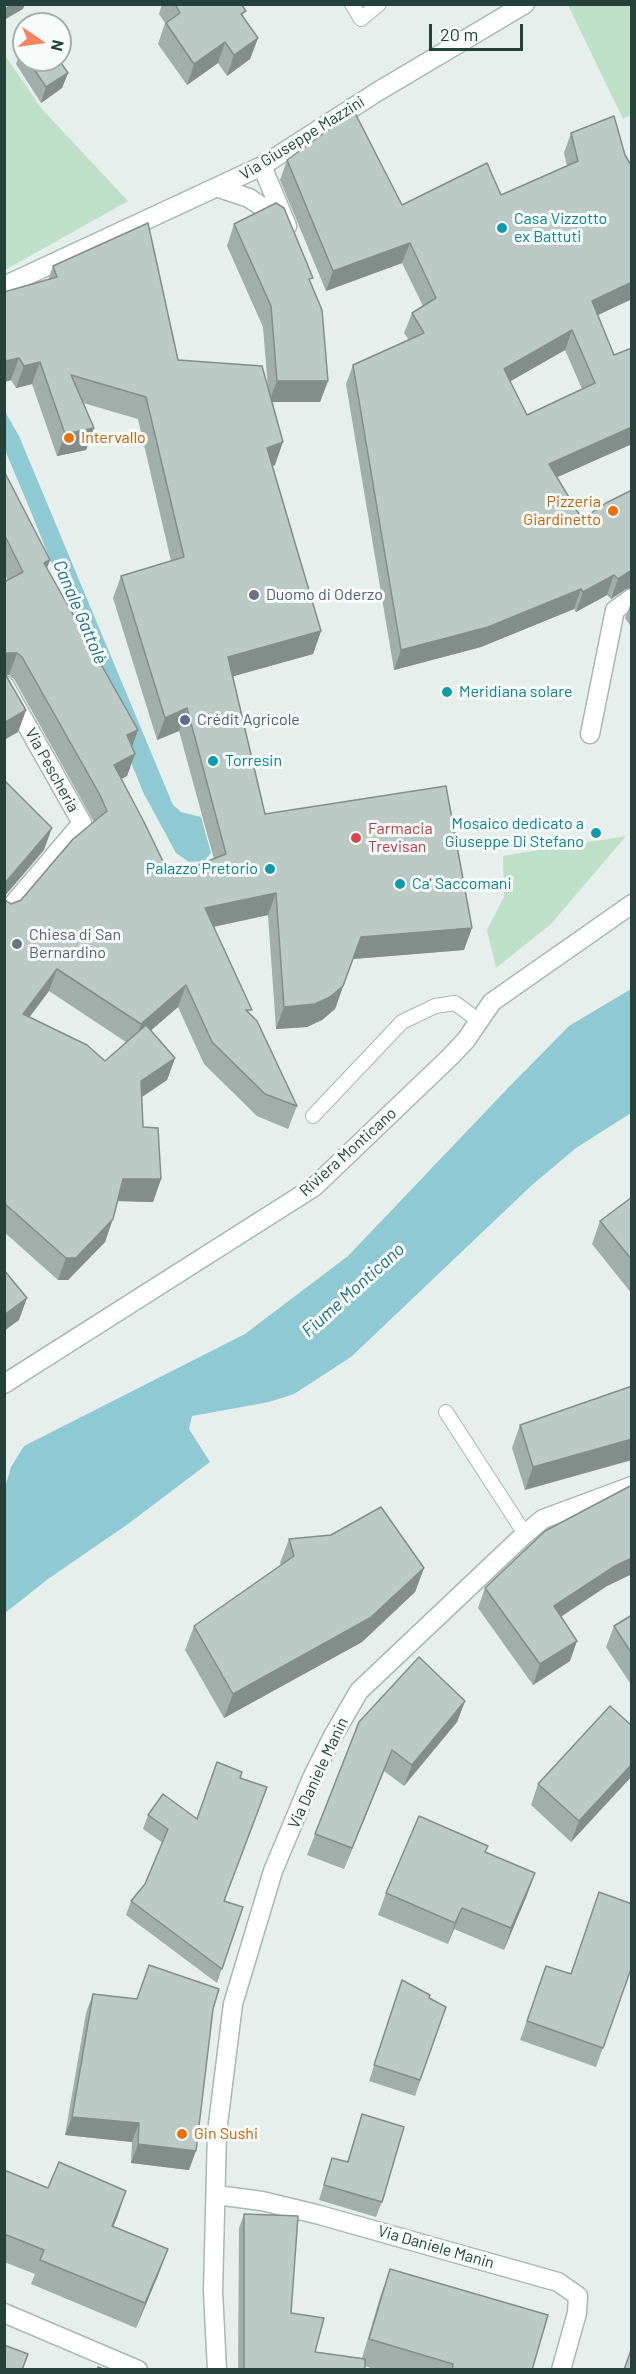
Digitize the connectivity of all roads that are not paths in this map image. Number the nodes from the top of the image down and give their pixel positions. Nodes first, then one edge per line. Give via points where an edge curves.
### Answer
1 (352, 4) edge
2 (379, 4) edge
3 (525, 4) edge
4 (262, 166) junction
5 (219, 188) junction
6 (285, 222) junction
7 (294, 243) edge
8 (4, 286) edge
9 (632, 598) edge
10 (4, 685) edge
11 (590, 734) dead end
12 (632, 904) edge
13 (4, 915) edge
14 (479, 1021) junction
15 (313, 1116) dead end
16 (4, 1384) edge
17 (446, 1412) dead end
18 (632, 1486) edge
19 (525, 1534) junction
20 (216, 2195) junction
21 (4, 2313) edge
22 (138, 2370) edge
23 (217, 2370) edge
24 (561, 2370) edge

1 - 2 lane via 361,19
3 - 4 street, Via Giuseppe Mazzini via 376,92
4 - 5 street, Via Giuseppe Mazzini
4 - 6 street
5 - 6 street via 249,198
5 - 8 street, Via Giuseppe Mazzini
6 - 7 street
9 - 11 street via 615,610
10 - 13 street, Via Pescheria via 81,823
12 - 14 street, Riviera Monticano via 503,993
14 - 15 lane via 455,1003 435,1006 402,1022
14 - 16 street, Riviera Monticano via 450,1057 314,1187
17 - 19 lane
18 - 19 street, Via Daniele Manin via 543,1519
19 - 20 street, Via Daniele Manin via 359,1691 312,1778 273,1871 233,2004 217,2132
20 - 23 street, Via Daniele Manin via 213,2292
20 - 24 street, Via Daniele Manin via 316,2214 558,2282 578,2296
21 - 22 street

